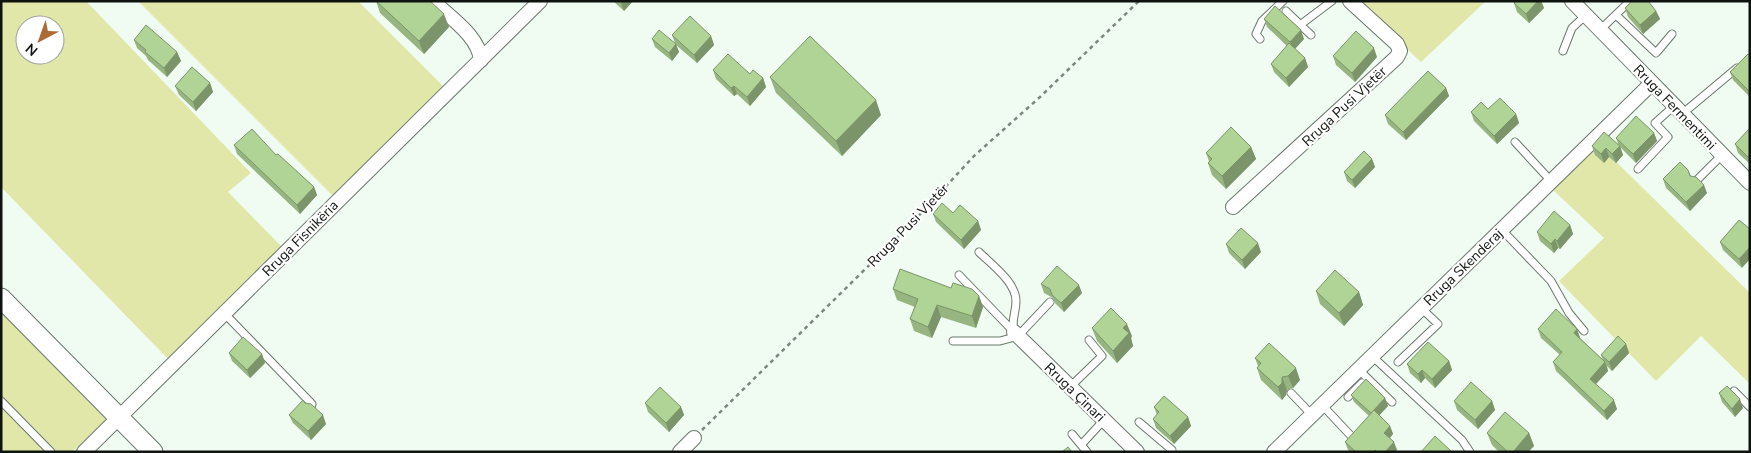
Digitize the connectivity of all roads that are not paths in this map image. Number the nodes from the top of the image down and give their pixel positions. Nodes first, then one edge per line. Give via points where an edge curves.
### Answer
1 (433, 1) edge
2 (540, 1) edge
3 (1283, 1) edge
4 (1332, 1) edge
5 (1350, 1) edge
6 (1572, 1) edge
7 (1630, 1) edge
8 (1286, 11) dead end
9 (1586, 15) junction
10 (1616, 15) junction
11 (1300, 25) junction
12 (1600, 30) junction
13 (1672, 34) dead end
14 (1311, 36) dead end
15 (1260, 39) dead end
16 (1563, 51) dead end
17 (481, 60) junction
18 (1739, 66) edge
19 (1652, 83) junction
20 (1678, 110) junction
21 (1516, 142) dead end
22 (1722, 155) junction
23 (1638, 169) dead end
24 (1696, 181) edge
25 (1550, 182) junction
26 (1750, 183) edge
27 (1233, 207) dead end
28 (1501, 229) junction
29 (979, 252) dead end
30 (959, 275) dead end
31 (1, 298) edge
32 (1050, 302) edge
33 (1421, 308) junction
34 (224, 314) junction
35 (1584, 331) dead end
36 (1016, 334) junction
37 (1089, 340) dead end
38 (953, 341) dead end
39 (1372, 356) junction
40 (1398, 362) dead end
41 (1362, 374) junction
42 (1070, 387) junction
43 (1734, 391) edge
44 (1291, 393) dead end
45 (1348, 396) dead end
46 (1, 400) edge
47 (1392, 402) dead end
48 (310, 408) edge
49 (1750, 408) edge
50 (1317, 410) junction
51 (119, 417) junction
52 (1104, 420) junction
53 (1139, 422) dead end
54 (1072, 434) dead end
55 (694, 438) road end
56 (1353, 438) edge
57 (1081, 445) junction
58 (52, 452) edge
59 (84, 452) edge
60 (153, 452) edge
61 (680, 452) edge
62 (1087, 452) edge
63 (1137, 452) edge
64 (1170, 452) edge
65 (1274, 452) edge
66 (1470, 452) edge

1 - 17 street via 474,40 480,49
2 - 17 street, Rruga Fisnikëria
3 - 15 lane via 1258,26 1256,34
4 - 11 lane
5 - 27 street, Rruga Pusi Vjetër via 1397,44 1400,51 1397,57
6 - 9 street, Rruga Fermentimi
7 - 10 lane
8 - 11 lane
9 - 12 street, Rruga Fermentimi
9 - 16 lane via 1572,28
10 - 12 lane
10 - 13 lane via 1656,53
11 - 14 lane
12 - 19 street, Rruga Fermentimi
17 - 34 street, Rruga Fisnikëria
18 - 20 lane
19 - 20 street, Rruga Fermentimi
19 - 25 street, Rruga Skenderaj
20 - 22 street, Rruga Fermentimi
20 - 23 lane via 1655,123 1668,137
21 - 25 lane
22 - 24 lane
22 - 26 street, Rruga Fermentimi
25 - 28 street, Rruga Skenderaj
28 - 33 street, Rruga Skenderaj
28 - 35 lane via 1551,281 1569,313
29 - 36 lane via 1013,290 1016,299 1011,319
30 - 36 lane
31 - 51 street
32 - 36 lane
33 - 39 street, Rruga Skenderaj
33 - 40 lane via 1438,324
34 - 48 lane via 312,404
34 - 51 street, Rruga Fisnikëria
36 - 38 lane via 1000,341
36 - 42 street, Rruga Çinari
37 - 42 lane via 1102,356
39 - 41 street, Rruga Skenderaj
39 - 66 lane via 1462,440
41 - 45 lane
41 - 47 lane
41 - 50 street, Rruga Skenderaj
42 - 52 street, Rruga Çinari
43 - 49 lane
44 - 50 lane
46 - 58 lane
50 - 56 lane
50 - 65 street, Rruga Skenderaj
51 - 59 street, Rruga Fisnikëria
51 - 60 street
52 - 57 lane
52 - 63 street, Rruga Çinari
53 - 64 lane via 1172,450
54 - 57 lane
55 - 61 street
57 - 62 lane

